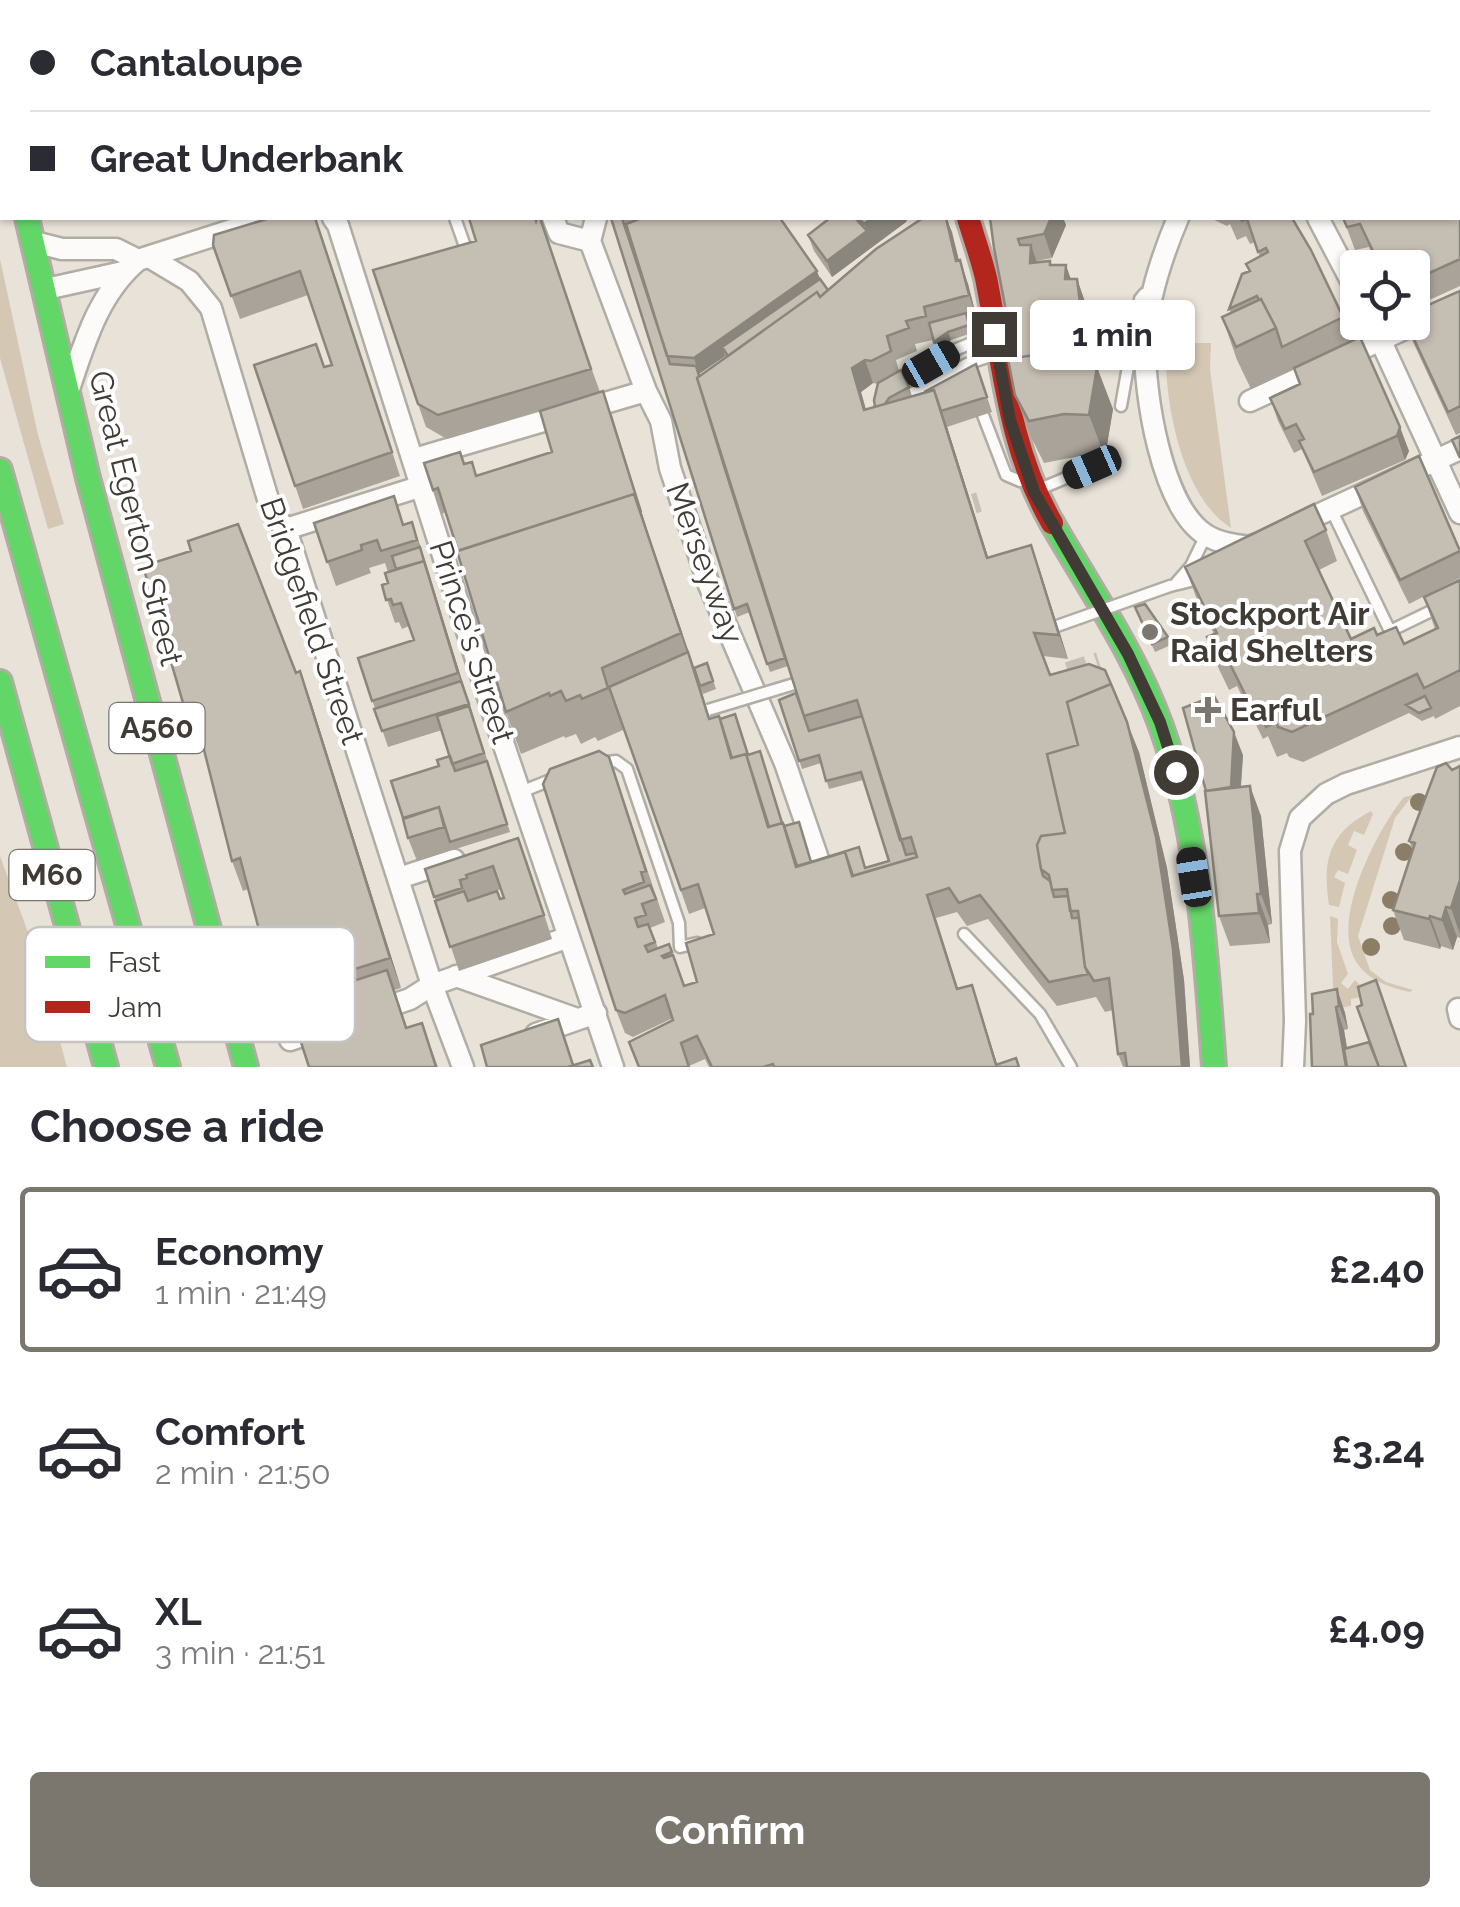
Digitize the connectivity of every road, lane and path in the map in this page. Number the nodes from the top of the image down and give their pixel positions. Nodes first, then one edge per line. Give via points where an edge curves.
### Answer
1 (28, 220) edge
2 (263, 220) edge
3 (334, 220) edge
4 (456, 220) edge
5 (554, 220) edge
6 (595, 220) edge
7 (969, 220) edge
8 (1177, 220) edge
9 (1319, 220) edge
10 (590, 241) junction
11 (34, 242) junction
12 (449, 258) edge
13 (1340, 260) edge
14 (137, 263) junction
15 (46, 289) junction
16 (1154, 293) junction
17 (1460, 303) edge
18 (1430, 313) edge
19 (1360, 340) edge
20 (1380, 340) edge
21 (996, 344) junction
22 (70, 388) junction
23 (646, 391) junction
24 (882, 392) edge
25 (911, 394) edge
26 (1250, 401) dead end
27 (1122, 406) dead end
28 (983, 415) edge
29 (1460, 449) edge
30 (414, 459) junction
31 (1436, 460) junction
32 (1092, 467) dead end
33 (0, 470) edge
34 (1032, 485) junction
35 (422, 486) junction
36 (1331, 509) junction
37 (1460, 513) edge
38 (286, 528) junction
39 (1206, 536) junction
40 (1211, 574) edge
41 (1174, 584) junction
42 (1460, 598) edge
43 (1044, 631) edge
44 (0, 682) edge
45 (794, 684) edge
46 (708, 710) edge
47 (1460, 747) edge
48 (581, 768) edge
49 (566, 774) edge
50 (520, 792) junction
51 (481, 852) edge
52 (399, 878) junction
53 (827, 884) edge
54 (67, 927) edge
55 (129, 927) edge
56 (209, 927) edge
57 (964, 934) dead end
58 (569, 937) junction
59 (708, 940) edge
60 (456, 976) junction
61 (432, 985) junction
62 (586, 1016) junction
63 (355, 1018) edge
64 (99, 1042) edge
65 (161, 1042) edge
66 (239, 1042) edge
67 (511, 1043) edge
68 (615, 1057) edge
69 (467, 1061) edge
70 (106, 1067) edge
71 (168, 1067) edge
72 (246, 1067) edge
73 (1071, 1067) edge
74 (1214, 1067) edge
75 (1293, 1067) edge

1 - 11 main road, Great Egerton Street / A560
2 - 14 street
3 - 30 street, Prince's Street via 367,285
4 - 12 lane via 467,252
5 - 10 street via 559,233
6 - 10 street
7 - 21 main road
8 - 16 street
9 - 13 street
10 - 23 street, Merseyway
11 - 14 street via 116,249
11 - 15 main road, Great Egerton Street / A560
14 - 15 street
14 - 22 street via 99,308
14 - 38 street, Bridgefield Street via 189,281 212,308 273,514
15 - 22 main road, Great Egerton Street / A560
16 - 27 lane via 1140,299
16 - 39 street via 1146,344 1156,429 1181,508
17 - 18 street
19 - 26 street
20 - 31 street
21 - 24 lane via 957,350
21 - 25 lane
21 - 34 main road via 1010,420
22 - 56 main road, Great Egerton Street / A560 via 88,478
23 - 30 street
23 - 53 street, Merseyway via 668,416 670,468 708,585 785,762
28 - 34 lane via 1006,475
29 - 31 street
30 - 35 street, Prince's Street
31 - 36 street
31 - 37 street
32 - 34 lane
33 - 55 main road, M60
34 - 74 main road via 1128,654 1176,772 1204,928
35 - 38 street
35 - 50 street, Prince's Street
36 - 39 street via 1247,552
36 - 42 lane via 1390,631
38 - 52 street, Bridgefield Street
39 - 41 lane
40 - 41 lane
41 - 43 lane, bridge
44 - 54 main road, M60
45 - 46 lane, bridge
47 - 75 street via 1346,784 1300,818 1290,851
48 - 59 lane via 612,760 627,770 679,923 680,947
49 - 50 lane
50 - 58 street, Prince's Street via 527,837
51 - 52 street
52 - 61 street, Bridgefield Street
57 - 73 lane via 1040,1014
58 - 60 street
58 - 62 street, Prince's Street
60 - 61 street
60 - 62 street
61 - 63 street
61 - 69 street, Bridgefield Street
62 - 67 street
62 - 68 street, Prince's Street
64 - 70 main road, M60
65 - 71 main road, M60
66 - 72 main road, Great Egerton Street / A560

